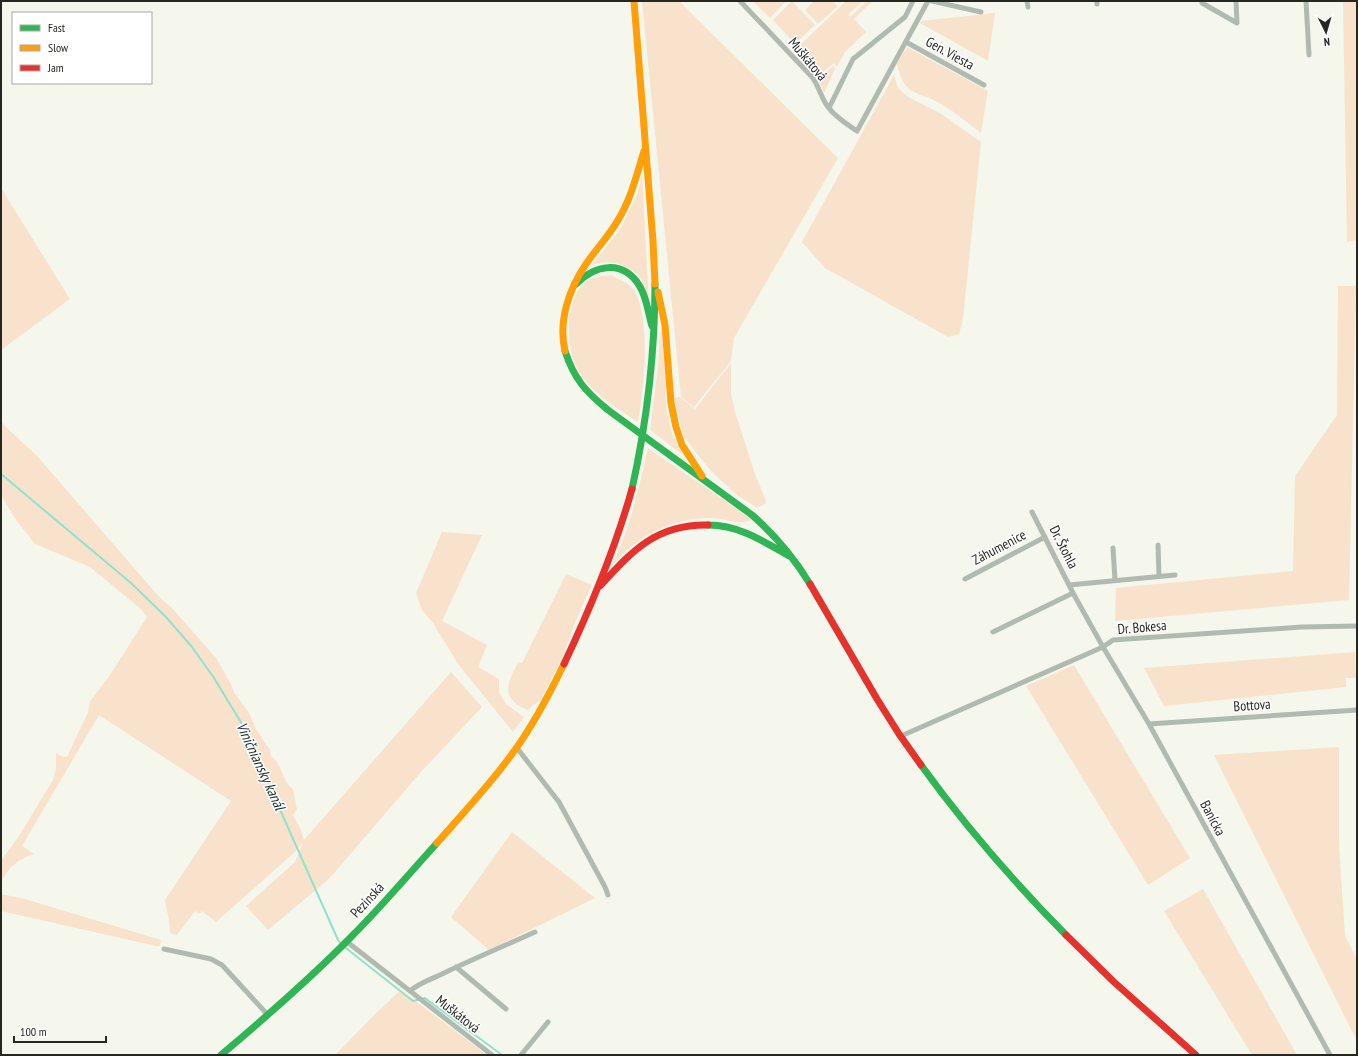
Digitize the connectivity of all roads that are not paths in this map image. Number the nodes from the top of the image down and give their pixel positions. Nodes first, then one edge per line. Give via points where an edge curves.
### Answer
1 (634, 1) edge
2 (740, 1) edge
3 (913, 1) edge
4 (928, 1) edge
5 (932, 1) edge
6 (1236, 1) edge
7 (1306, 1) edge
8 (1202, 4) dead end
9 (981, 12) dead end
10 (906, 42) junction
11 (1309, 55) dead end
12 (984, 84) dead end
13 (829, 108) junction
14 (645, 147) junction
15 (655, 280) junction
16 (571, 290) junction
17 (654, 335) junction
18 (704, 479) junction
19 (1032, 512) dead end
20 (1045, 537) junction
21 (1158, 545) dead end
22 (1113, 548) dead end
23 (794, 559) junction
24 (1175, 575) dead end
25 (1159, 576) junction
26 (965, 579) dead end
27 (1116, 580) junction
28 (1069, 584) junction
29 (596, 591) junction
30 (1073, 592) junction
31 (1357, 626) edge
32 (993, 632) dead end
33 (1103, 647) junction
34 (1357, 710) edge
35 (1149, 724) junction
36 (901, 736) junction
37 (517, 748) junction
38 (608, 895) dead end
39 (535, 932) dead end
40 (343, 944) junction
41 (164, 949) dead end
42 (456, 967) junction
43 (410, 992) junction
44 (506, 1009) dead end
45 (267, 1014) junction
46 (548, 1022) dead end
47 (221, 1055) edge
48 (492, 1055) edge
49 (521, 1055) edge
50 (1196, 1055) edge
51 (1330, 1055) edge

1 - 14 main road
2 - 13 street, Muškátová via 812,77
3 - 13 street via 905,17 853,59
4 - 10 street
5 - 9 street
6 - 8 street via 1238,23
7 - 11 street
10 - 12 street, Gen. Viesta
10 - 13 street, Muškátová via 857,131
14 - 15 main road
14 - 16 main road via 624,209 610,233 581,271
15 - 17 main road, Pezinská
15 - 18 main road via 665,325 671,403 676,427 682,445
16 - 17 main road via 585,276 599,268 612,267 626,273 639,285
16 - 18 main road via 562,326 563,343 568,362 578,380 587,392 608,410
17 - 29 main road, Pezinská via 646,419 629,499
18 - 23 main road via 763,524
19 - 20 street, Dr. Štohla
20 - 26 street, Záhumenice
20 - 28 street, Dr. Štohla
21 - 25 street
22 - 27 street
23 - 29 main road via 738,530 717,525 689,526 667,532 638,548
23 - 36 main road
24 - 25 street
25 - 27 street
27 - 28 street
28 - 30 street, Dr. Štohla
29 - 37 main road, Pezinská via 566,662
30 - 32 street
30 - 33 street, Banícka
31 - 33 street, Dr. Bokesa via 1302,627 1113,640
33 - 35 street, Banícka
33 - 36 street, Dr. Bokesa
34 - 35 street, Bottova
35 - 51 street, Banícka
36 - 50 main road via 955,810 1048,919 1126,995
37 - 38 street via 559,802
37 - 40 main road, Pezinská via 423,859
39 - 42 street, Muškátová
40 - 43 street, Muškátová
40 - 45 main road, Pezinská
41 - 45 street via 211,959 222,965
42 - 43 street, Muškátová
42 - 44 street
43 - 48 street, Muškátová
45 - 47 main road, Pezinská
46 - 49 street

